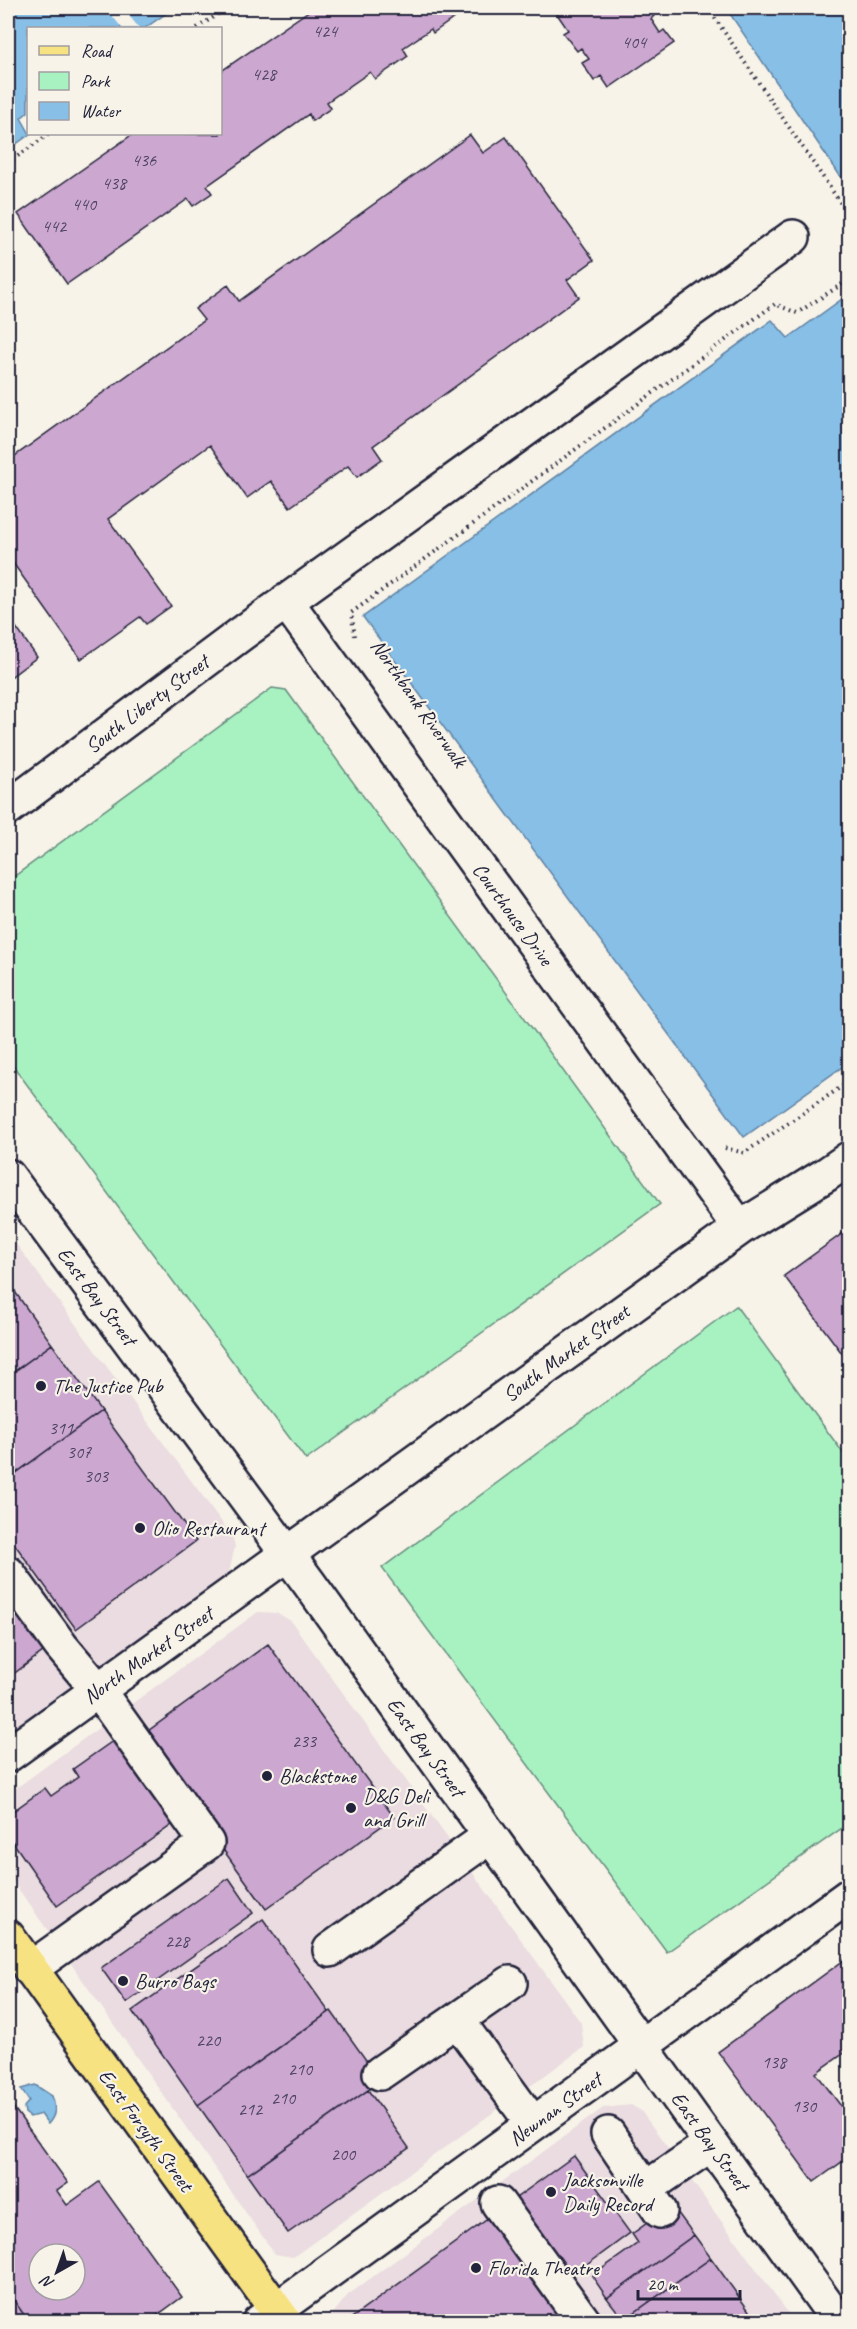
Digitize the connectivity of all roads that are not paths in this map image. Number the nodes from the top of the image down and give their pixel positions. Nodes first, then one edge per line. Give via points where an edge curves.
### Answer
1 (794, 237) dead end
2 (286, 601) junction
3 (8, 808) edge
4 (849, 1158) edge
5 (8, 1176) edge
6 (740, 1227) junction
7 (287, 1553) junction
8 (8, 1573) edge
9 (98, 1690) junction
10 (8, 1755) edge
11 (490, 1836) junction
12 (846, 1903) edge
13 (8, 1937) edge
14 (330, 1950) dead end
15 (30, 1969) junction
16 (510, 1983) dead end
17 (457, 2020) junction
18 (641, 2046) junction
19 (380, 2073) dead end
20 (533, 2124) junction
21 (608, 2134) dead end
22 (711, 2144) junction
23 (498, 2203) dead end
24 (273, 2317) edge
25 (584, 2322) edge
26 (839, 2322) edge

1 - 2 street, South Liberty Street
2 - 3 street, South Liberty Street
2 - 6 street, Courthouse Drive
4 - 6 street, South Market Street
5 - 7 street, East Bay Street
6 - 7 street, South Market Street
7 - 9 street, North Market Street
7 - 11 street, East Bay Street
8 - 9 street
9 - 10 street, North Market Street
9 - 15 street via 207,1843
11 - 14 street
11 - 18 street, East Bay Street
12 - 18 street, Newnan Street
13 - 15 main road, East Forsyth Street
15 - 24 main road, East Forsyth Street
16 - 17 street
17 - 19 street
17 - 20 street
18 - 20 street, Newnan Street
18 - 22 street, East Bay Street
20 - 24 street, Newnan Street
21 - 22 street via 653,2200
22 - 26 street, East Bay Street
23 - 25 street

